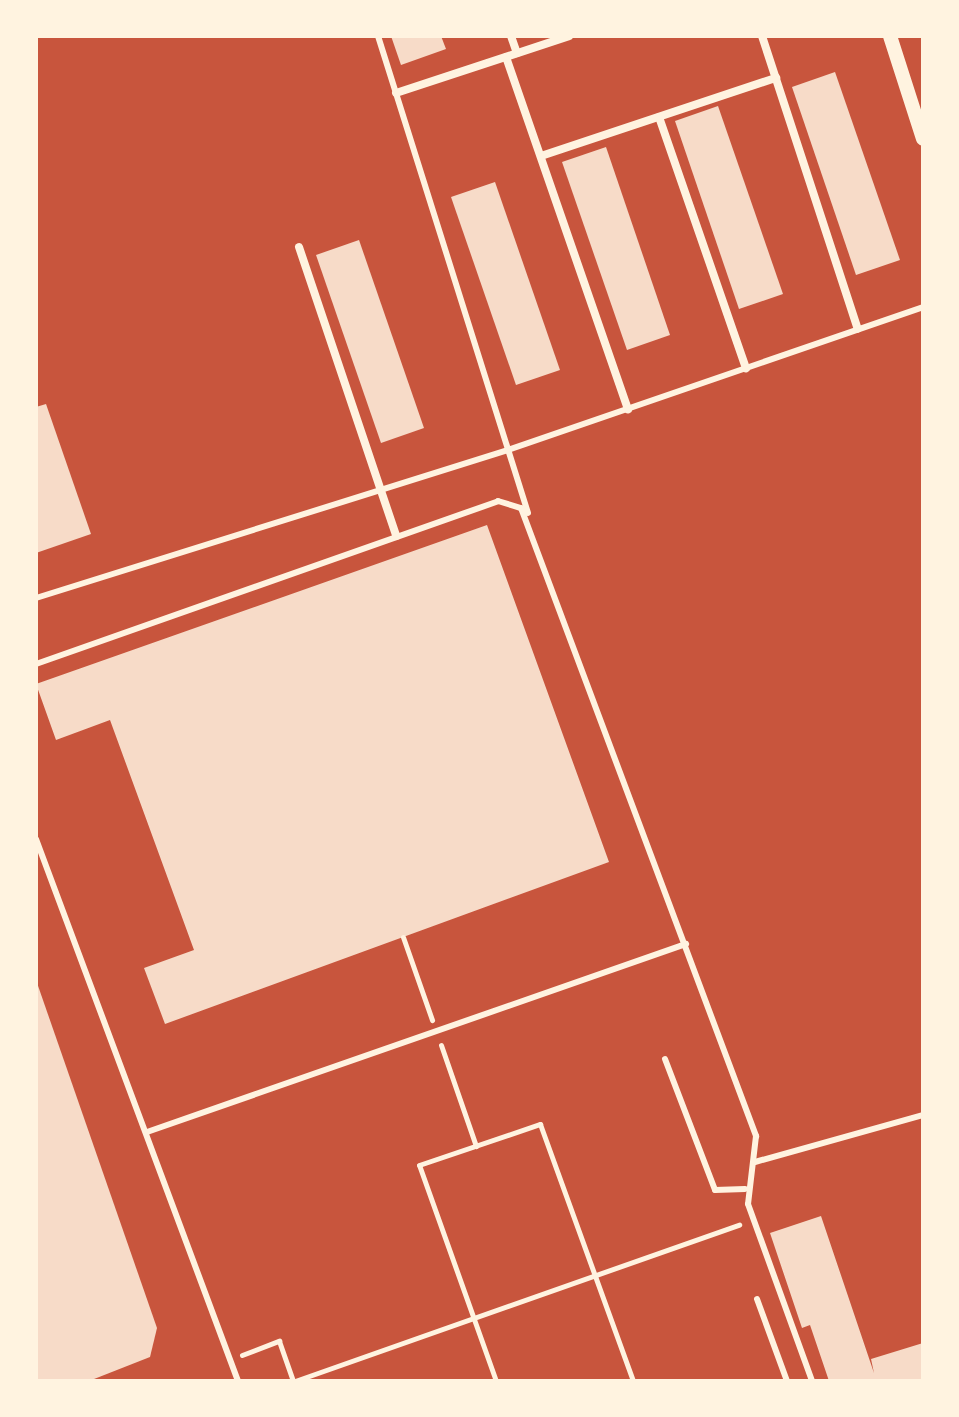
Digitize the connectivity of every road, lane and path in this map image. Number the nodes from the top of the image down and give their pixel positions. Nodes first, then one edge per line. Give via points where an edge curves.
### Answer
1 (378, 36) edge
2 (511, 36) edge
3 (569, 36) edge
4 (762, 36) edge
5 (890, 36) edge
6 (517, 53) junction
7 (506, 57) junction
8 (776, 78) junction
9 (396, 93) junction
10 (659, 117) junction
11 (923, 139) edge
12 (541, 156) junction
13 (299, 247) dead end
14 (923, 307) edge
15 (858, 329) junction
16 (746, 368) junction
17 (628, 409) junction
18 (508, 450) junction
19 (381, 491) junction
20 (529, 516) junction
21 (396, 536) junction
22 (36, 598) edge
23 (36, 664) edge
24 (36, 839) edge
25 (403, 937) dead end
26 (686, 944) junction
27 (436, 1031) junction
28 (665, 1059) dead end
29 (923, 1115) edge
30 (147, 1132) junction
31 (476, 1146) junction
32 (755, 1162) junction
33 (745, 1189) junction
34 (753, 1220) junction
35 (595, 1277) junction
36 (757, 1299) dead end
37 (474, 1318) junction
38 (230, 1359) junction
39 (238, 1381) edge
40 (294, 1381) edge
41 (496, 1381) edge
42 (633, 1381) edge
43 (787, 1381) edge
44 (812, 1381) edge

1 - 9 lane
2 - 6 street
3 - 6 street
4 - 8 street
5 - 11 street
6 - 7 street
7 - 9 street
7 - 12 street
8 - 10 street
8 - 15 street
9 - 18 lane
10 - 12 street
10 - 16 street
12 - 17 street
13 - 19 street
14 - 15 lane
15 - 16 lane
16 - 17 lane
17 - 18 lane
18 - 19 lane
18 - 20 lane
19 - 21 street
19 - 22 lane
20 - 21 lane via 498,501
20 - 26 lane
21 - 23 lane
24 - 30 lane
25 - 27 path
26 - 27 lane
26 - 32 lane via 756,1136
27 - 30 lane
27 - 31 path
28 - 33 lane via 715,1190
29 - 32 lane
30 - 38 lane
31 - 35 path via 540,1124
31 - 37 path via 419,1165
32 - 33 lane
33 - 34 lane
34 - 35 path
34 - 44 lane
35 - 37 path
35 - 42 path
36 - 43 lane
37 - 40 path
37 - 41 path
38 - 39 lane
38 - 40 path via 279,1341

